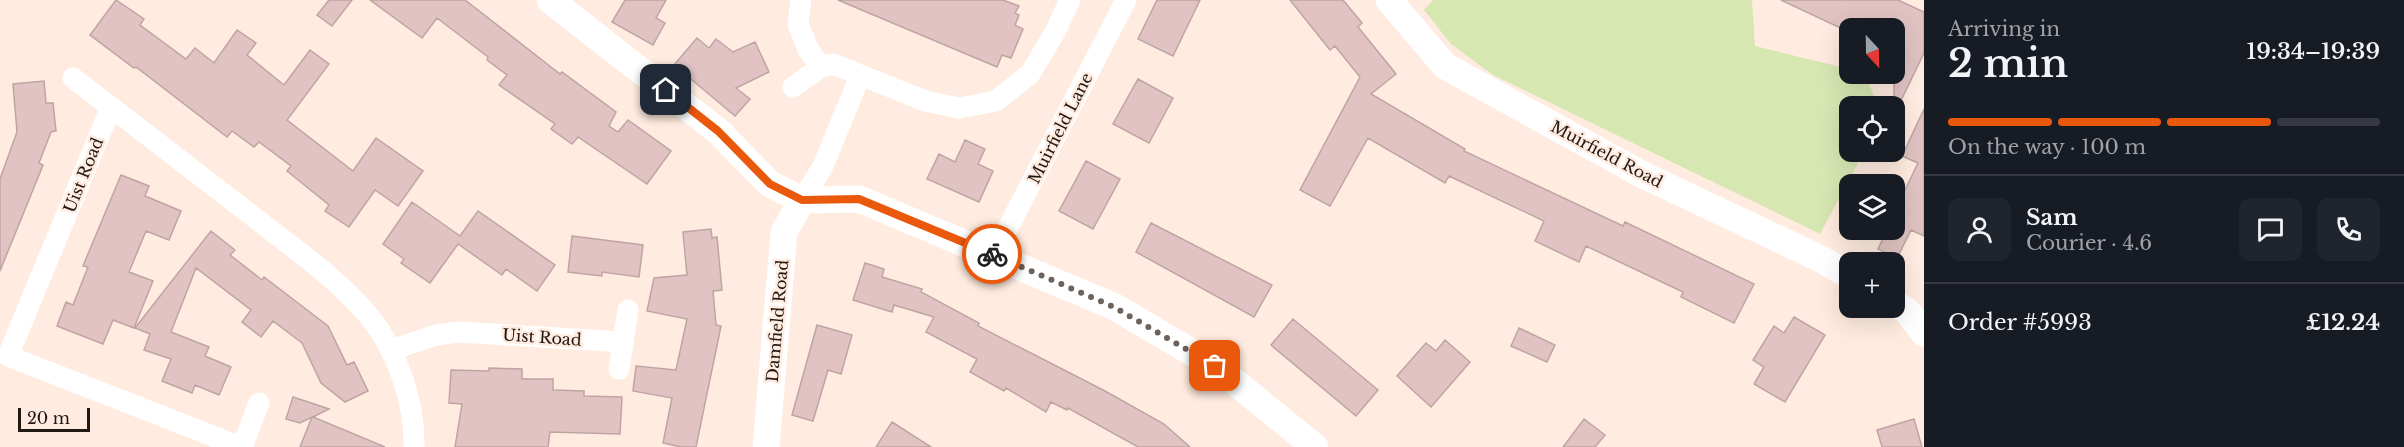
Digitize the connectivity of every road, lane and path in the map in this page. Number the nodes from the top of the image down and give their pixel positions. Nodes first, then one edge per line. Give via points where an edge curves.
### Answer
1 (550, 0) edge
2 (801, 0) edge
3 (1070, 0) edge
4 (1389, 0) edge
5 (1120, 2) edge
6 (821, 67) junction
7 (861, 76) junction
8 (73, 78) dead end
9 (794, 87) dead end
10 (111, 107) junction
11 (802, 200) junction
12 (994, 255) junction
13 (1839, 270) edge
14 (628, 310) dead end
15 (1905, 310) edge
16 (1924, 333) edge
17 (623, 342) junction
18 (391, 350) junction
19 (619, 369) dead end
20 (259, 403) dead end
21 (242, 447) edge
22 (414, 447) edge
23 (766, 447) edge
24 (1315, 447) edge

1 - 11 street via 718,131 770,184
2 - 6 street via 798,24 808,50
3 - 7 street via 1030,74 996,101 959,108 926,101
4 - 13 street, Muirfield Road via 1444,66 1643,175
5 - 12 street, Muirfield Lane
6 - 7 street via 833,64
6 - 9 street
7 - 11 street via 823,166
8 - 10 street
10 - 18 street via 341,288 369,316
10 - 21 street, Uist Road via 8,356
11 - 12 street via 859,199
11 - 23 street, Damfield Road via 784,232
12 - 24 street via 1114,307 1215,366
14 - 17 street
15 - 16 street
17 - 18 street, Uist Road via 459,332
17 - 19 street
18 - 22 street via 406,392
20 - 21 street

